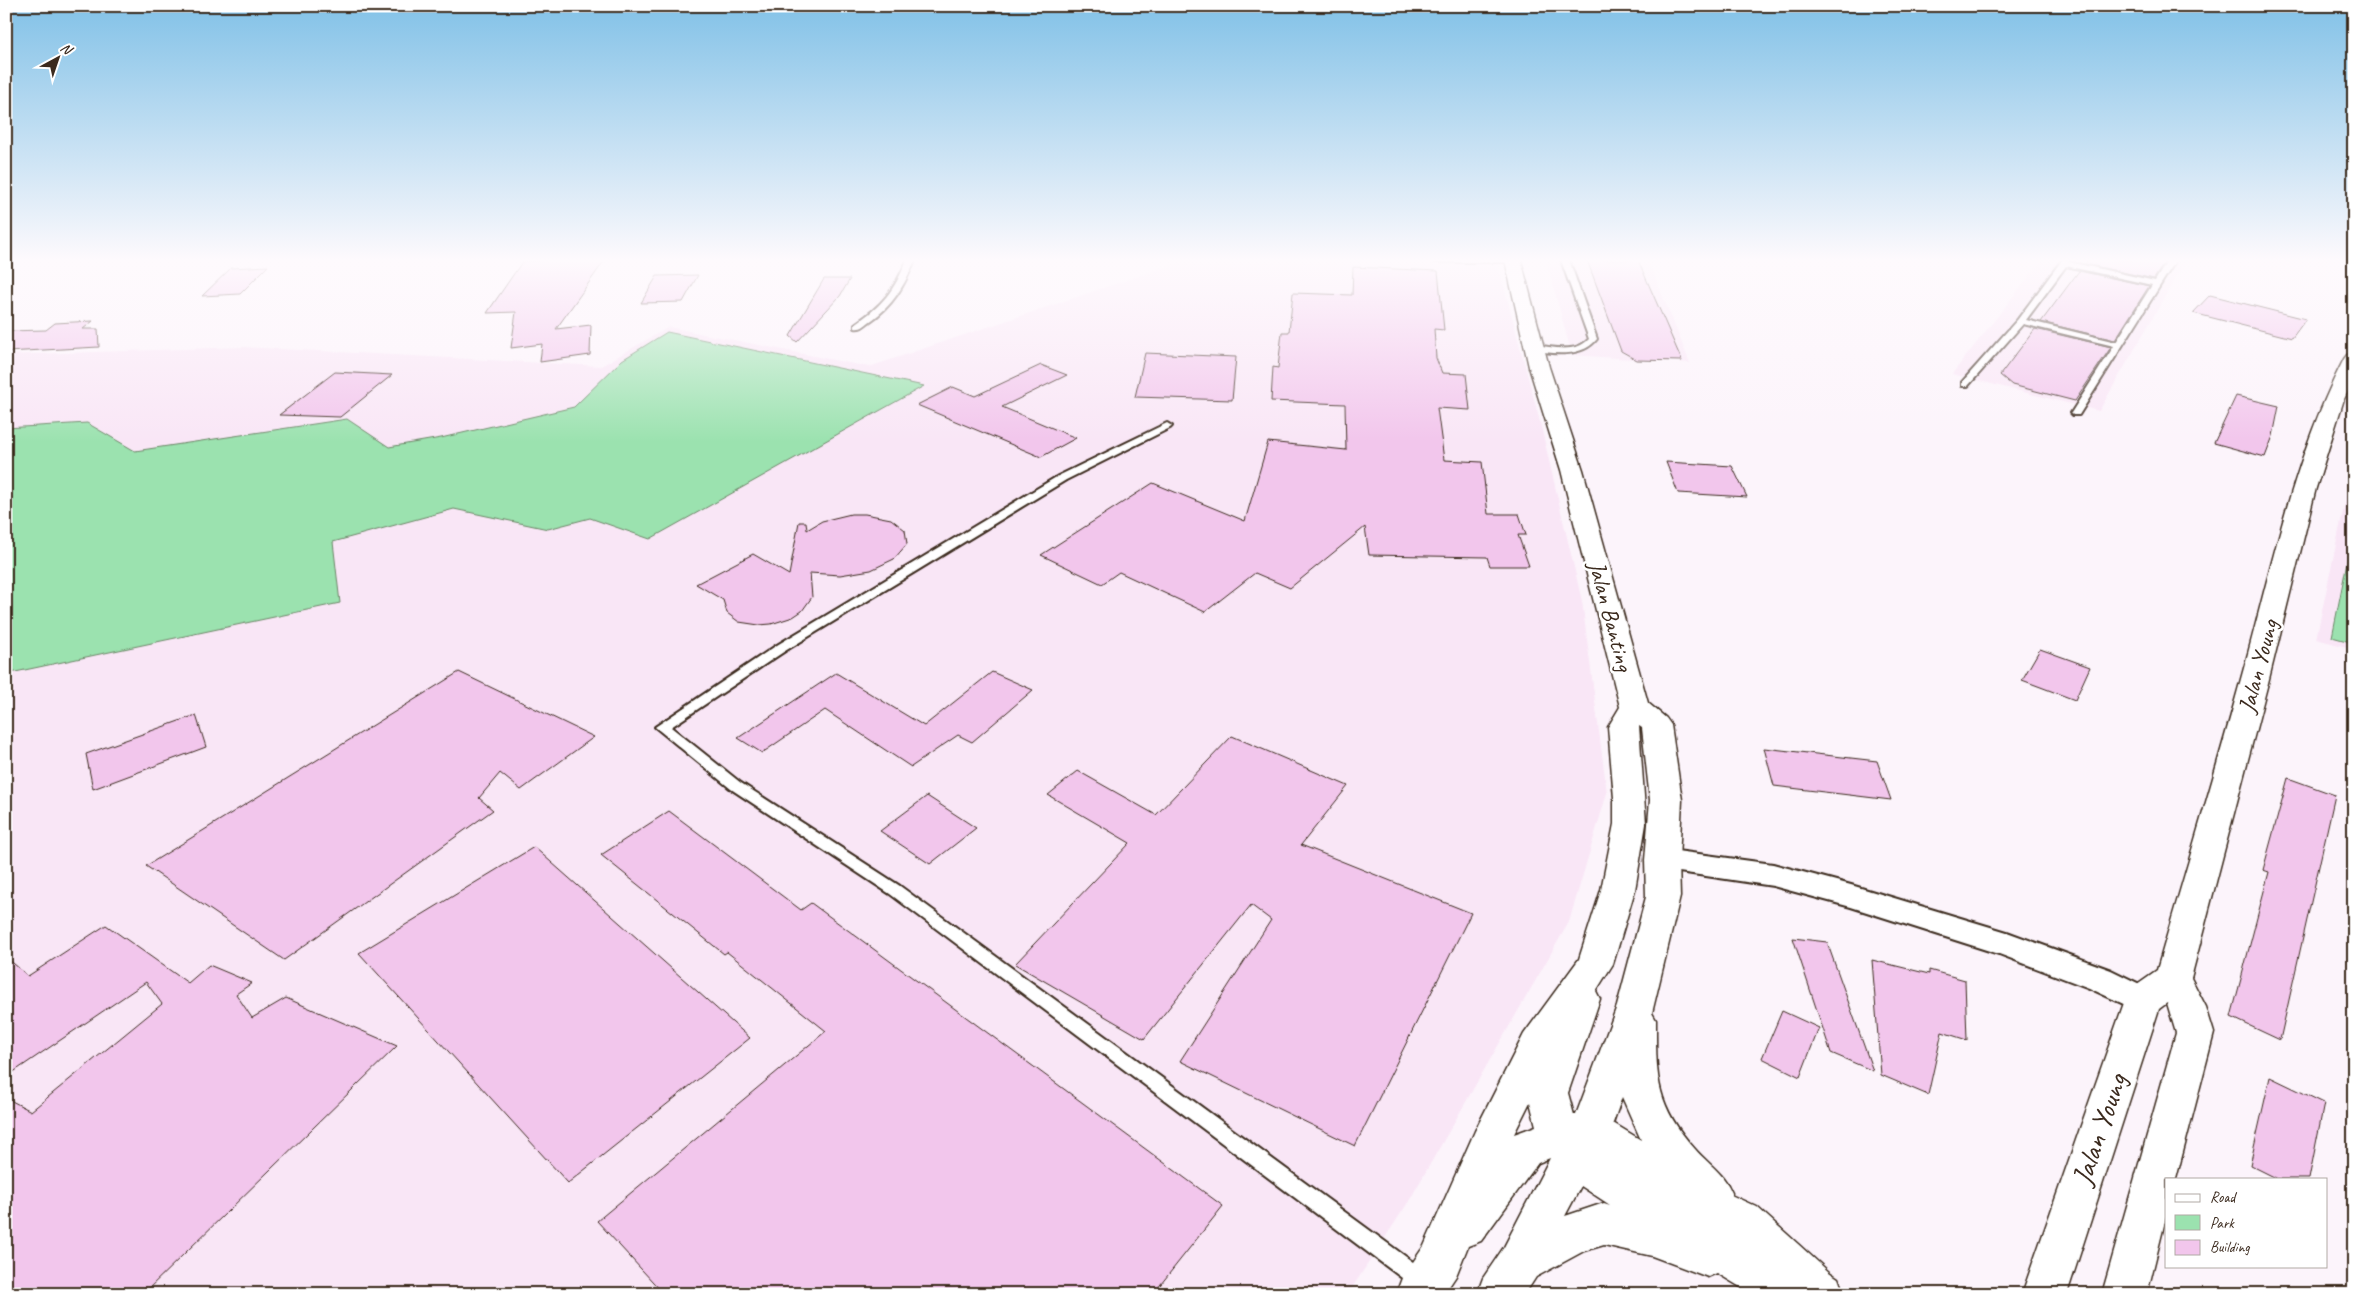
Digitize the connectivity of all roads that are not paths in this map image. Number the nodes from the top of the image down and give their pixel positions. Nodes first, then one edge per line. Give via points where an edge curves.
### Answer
1 (867, 321) edge
2 (1528, 321) edge
3 (1586, 321) edge
4 (2021, 321) joint
5 (2135, 321) edge
6 (858, 326) dead end
7 (2120, 345) junction
8 (1535, 348) junction
9 (2354, 359) edge
10 (1965, 384) dead end
11 (2076, 413) dead end
12 (1167, 426) dead end
13 (1635, 707) junction
14 (1662, 860) junction
15 (1595, 964) junction
16 (1641, 988) junction
17 (2158, 989) junction
18 (1574, 1142) junction
19 (1757, 1254) junction
20 (1509, 1278) edge
21 (1428, 1279) edge
22 (1820, 1292) edge
23 (2044, 1294) edge
24 (2124, 1294) edge

1 - 6 lane
2 - 8 main road, Jalan Banting
3 - 8 lane via 1592,339 1588,346 1579,350
4 - 7 lane
4 - 10 lane
5 - 7 lane
7 - 11 lane
8 - 13 main road, Jalan Banting via 1572,470
9 - 17 main road, Jalan Young via 2334,399 2304,488 2254,683
12 - 21 lane via 1062,478 781,648 662,727 736,786 895,890
13 - 14 main road via 1656,725 1666,800
13 - 15 main road via 1622,727 1630,824 1618,890
14 - 16 main road via 1663,897
14 - 17 street via 1773,875 2007,944 2100,979
15 - 18 main road via 1548,1093
15 - 21 main road via 1538,1046
16 - 18 main road
16 - 19 main road via 1638,1086 1654,1127 1686,1171
17 - 23 main road, Jalan Young
17 - 24 main road via 2187,1007 2195,1034
18 - 19 main road
18 - 20 main road
18 - 21 main road via 1523,1150
19 - 20 main road via 1604,1224 1574,1234
19 - 22 main road

